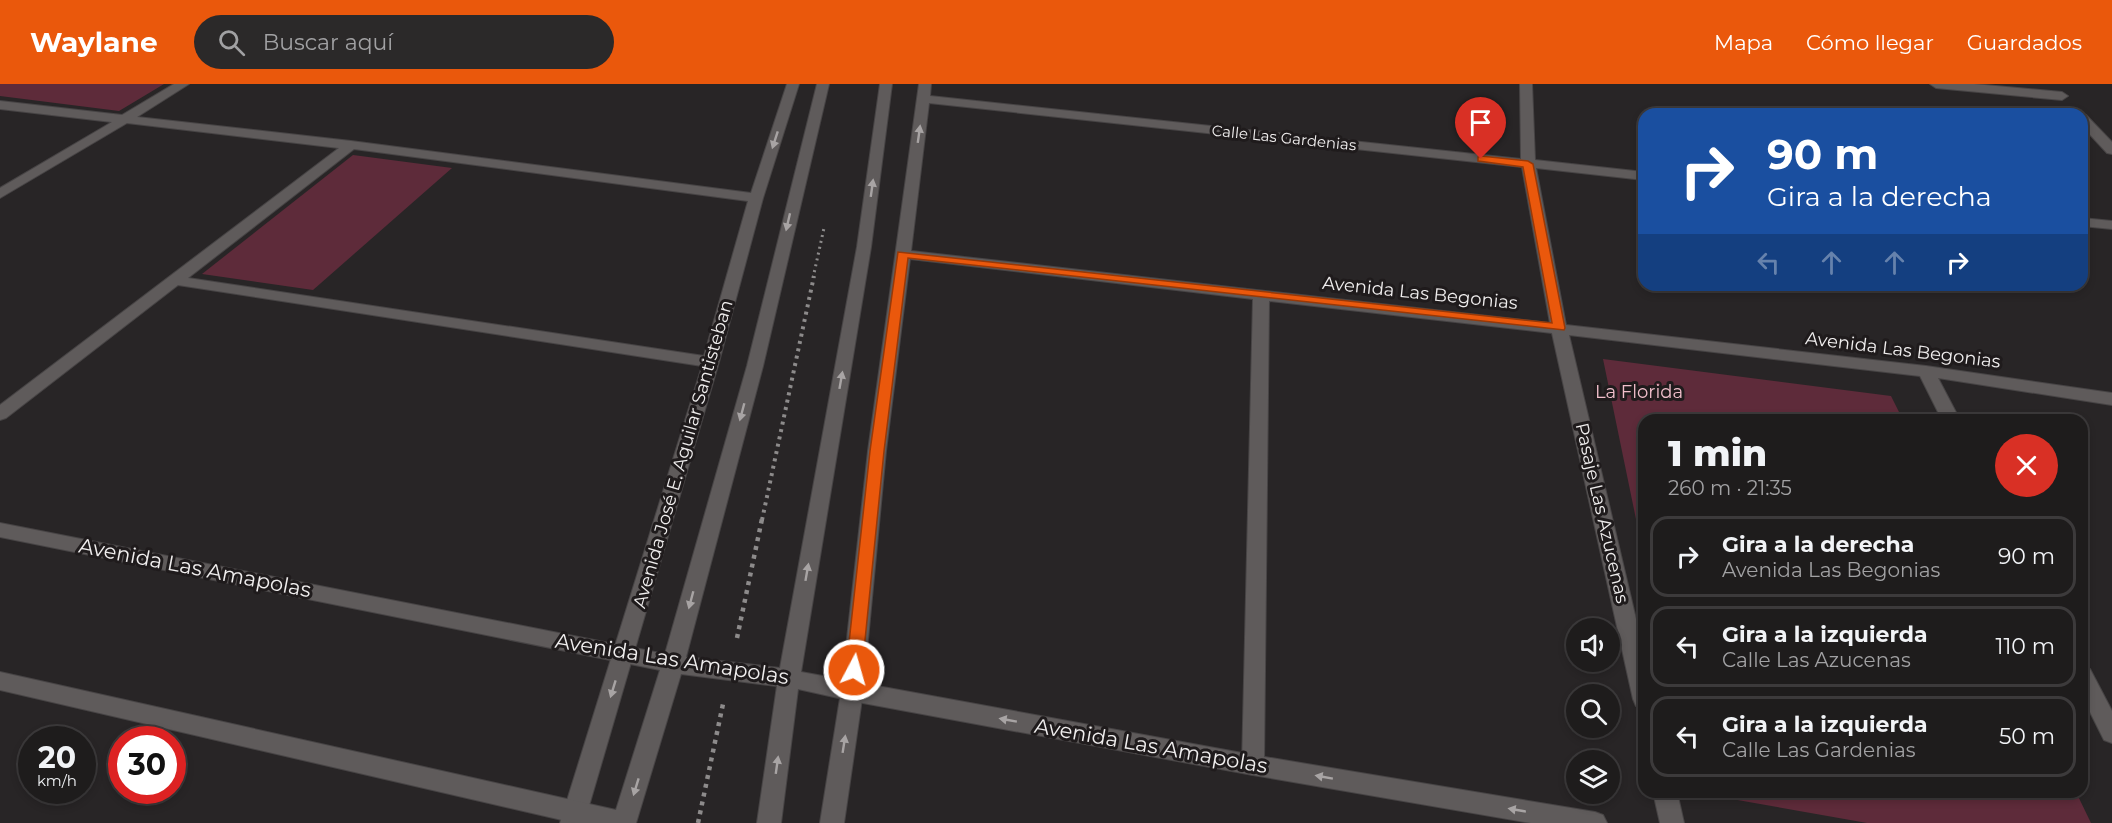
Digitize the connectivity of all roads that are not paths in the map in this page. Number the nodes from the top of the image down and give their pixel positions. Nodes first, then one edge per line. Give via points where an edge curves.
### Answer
1 (183, 84) edge
2 (793, 84) edge
3 (823, 84) edge
4 (886, 84) edge
5 (1526, 84) edge
6 (1936, 84) edge
7 (2051, 84) edge
8 (924, 91) edge
9 (2062, 96) junction
10 (0, 105) edge
11 (2073, 108) edge
12 (124, 120) junction
13 (2088, 124) edge
14 (351, 145) junction
15 (2112, 150) edge
16 (1528, 164) junction
17 (1638, 175) edge
18 (0, 194) edge
19 (756, 198) junction
20 (2088, 223) edge
21 (2112, 225) edge
22 (902, 254) junction
23 (174, 280) junction
24 (1261, 294) junction
25 (1559, 328) junction
26 (711, 362) junction
27 (1926, 371) junction
28 (2112, 399) edge
29 (0, 414) edge
30 (1948, 414) edge
31 (0, 530) edge
32 (624, 654) junction
33 (673, 664) junction
34 (1638, 673) edge
35 (789, 678) junction
36 (0, 681) edge
37 (2088, 687) edge
38 (852, 692) junction
39 (2112, 733) edge
40 (1253, 765) junction
41 (1666, 798) edge
42 (574, 818) edge
43 (624, 823) edge
44 (769, 823) edge
45 (832, 823) edge
46 (1595, 823) edge
47 (1672, 823) edge

1 - 12 street
2 -> 19 street, Avenida José E. Aguilar Santisteban
3 -> 33 street via 755,366
35 -> 4 street via 864,247
5 - 16 street, Pasaje Las Azucenas
6 - 9 street
7 - 9 street
8 - 16 street, Calle Las Gardenias
22 -> 8 street
9 - 11 street
10 - 12 street
12 - 14 street
12 - 18 street
13 - 15 street
14 - 19 street
14 - 23 street
16 - 17 street, Calle Las Gardenias
16 - 25 street, Pasaje Las Azucenas
19 - 26 street, Avenida José E. Aguilar Santisteban
20 - 21 street
22 - 24 street, Avenida Las Begonias
22 - 38 street
23 - 26 street
23 - 29 street
24 - 25 street, Avenida Las Begonias
24 - 40 street
25 - 27 street, Avenida Las Begonias
25 - 34 street, Pasaje Las Azucenas
26 - 32 street, Avenida José E. Aguilar Santisteban
27 - 28 street, Avenida Las Begonias
27 - 30 street
31 - 32 street, Avenida Las Amapolas
32 - 33 street, Avenida Las Amapolas
32 -> 42 street, Avenida José E. Aguilar Santisteban
33 - 35 street, Avenida Las Amapolas
33 -> 43 street
35 - 38 street, Avenida Las Amapolas
44 -> 35 street
36 - 42 street
37 - 39 street
40 -> 38 street, Avenida Las Amapolas
45 -> 38 street
46 -> 40 street, Avenida Las Amapolas
41 - 47 street
42 - 43 street

